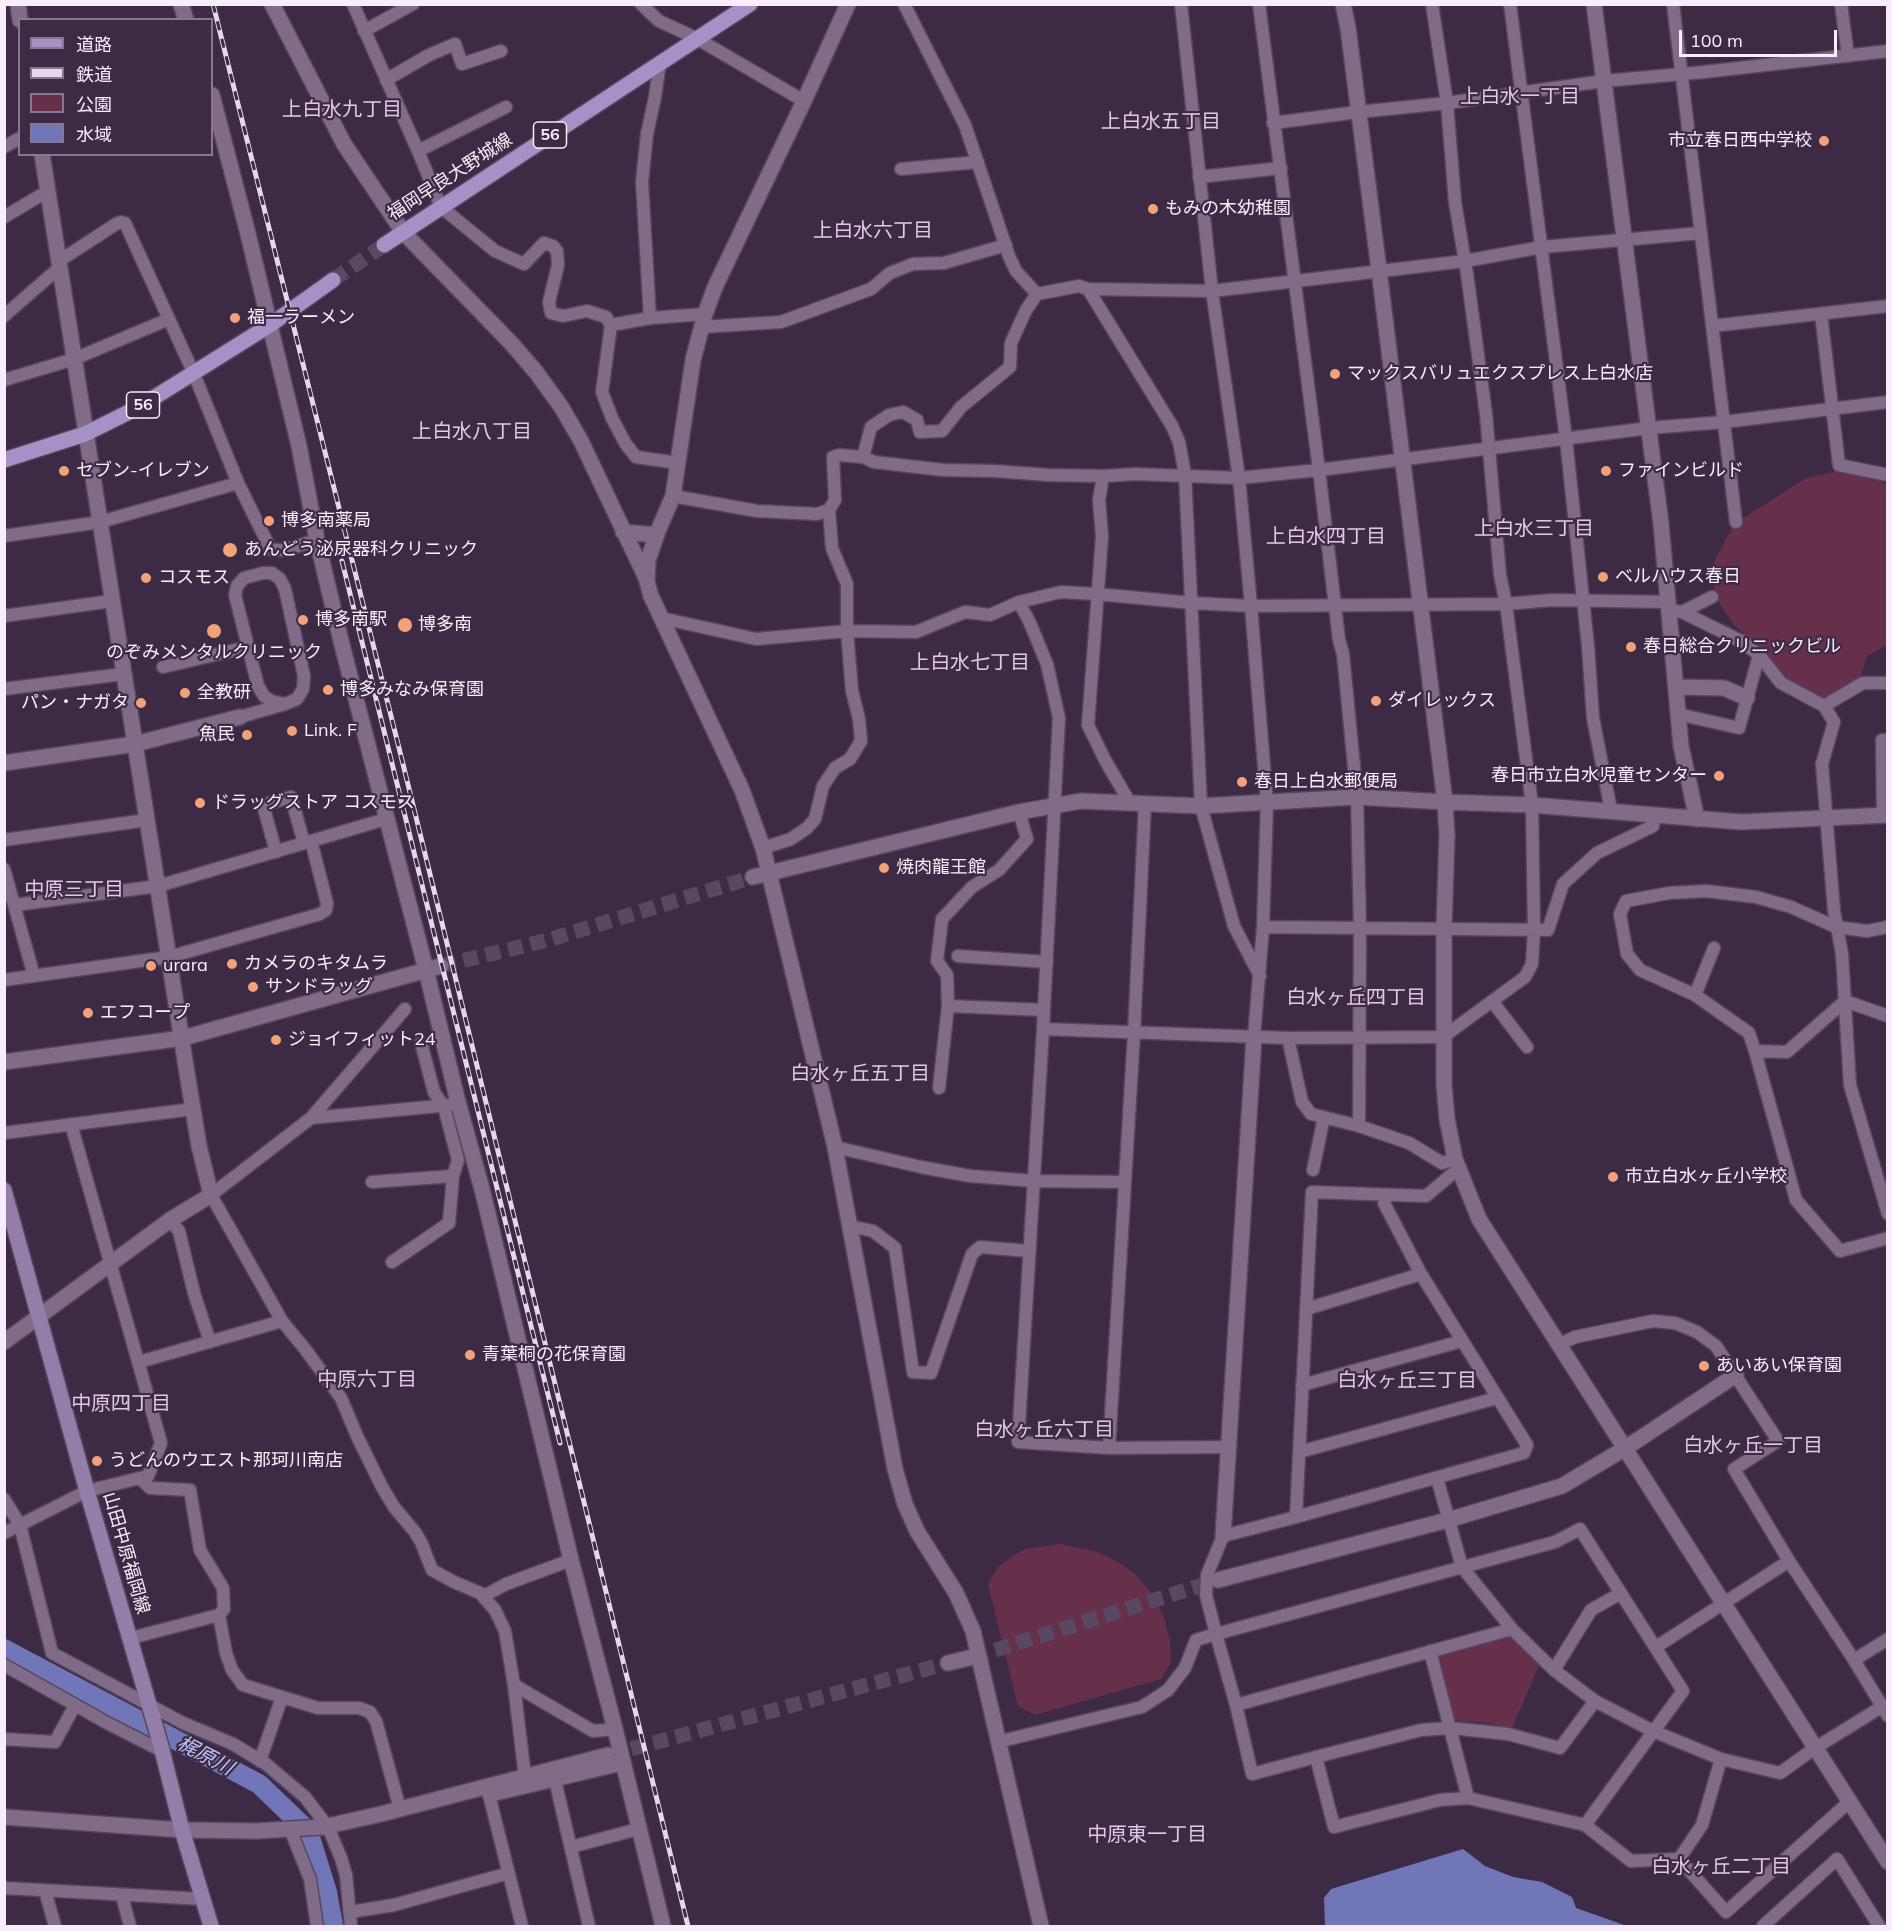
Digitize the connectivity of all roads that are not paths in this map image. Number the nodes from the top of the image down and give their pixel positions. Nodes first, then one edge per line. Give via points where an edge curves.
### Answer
1 (272, 4) edge
2 (353, 4) edge
3 (413, 4) edge
4 (750, 4) edge
5 (848, 4) edge
6 (904, 4) edge
7 (1181, 4) edge
8 (1259, 4) edge
9 (1343, 4) edge
10 (1432, 4) edge
11 (1510, 4) edge
12 (1594, 4) edge
13 (1673, 4) edge
14 (1840, 4) edge
15 (643, 6) edge
16 (364, 31) junction
17 (696, 38) junction
18 (501, 51) dead end
19 (1887, 51) edge
20 (1848, 56) junction
21 (660, 62) junction
22 (1682, 74) junction
23 (386, 80) junction
24 (1604, 81) junction
25 (1522, 93) junction
26 (213, 99) edge
27 (804, 101) junction
28 (1447, 103) junction
29 (506, 107) dead end
30 (1358, 111) junction
31 (1274, 123) junction
32 (18, 139) edge
33 (4, 147) edge
34 (418, 151) junction
35 (42, 156) edge
36 (978, 162) junction
37 (1281, 168) junction
38 (901, 169) dead end
39 (1199, 177) junction
40 (48, 191) junction
41 (441, 207) junction
42 (4, 217) edge
43 (403, 232) junction
44 (1701, 233) junction
45 (1624, 240) junction
46 (384, 244) tunnel mouth
47 (1006, 245) junction
48 (1542, 247) junction
49 (1465, 261) junction
50 (60, 264) junction
51 (1379, 270) junction
52 (333, 280) tunnel mouth
53 (1295, 281) junction
54 (1088, 290) junction
55 (1212, 291) junction
56 (1037, 294) junction
57 (1887, 306) edge
58 (1821, 314) junction
59 (4, 316) edge
60 (650, 318) junction
61 (169, 319) junction
62 (703, 321) junction
63 (611, 325) junction
64 (270, 326) junction
65 (1712, 326) junction
66 (74, 359) junction
67 (194, 374) junction
68 (4, 380) edge
69 (1887, 402) edge
70 (1832, 409) junction
71 (1724, 422) junction
72 (1649, 428) junction
73 (85, 434) junction
74 (1566, 439) junction
75 (1489, 449) junction
76 (863, 457) junction
77 (1403, 459) junction
78 (4, 460) edge
79 (678, 463) junction
80 (1319, 470) junction
81 (1887, 475) edge
82 (1103, 476) junction
83 (1185, 476) junction
84 (1239, 478) junction
85 (238, 483) junction
86 (673, 496) junction
87 (829, 510) junction
88 (100, 522) junction
89 (1736, 522) dead end
90 (623, 532) junction
91 (656, 535) junction
92 (4, 536) edge
93 (317, 540) junction
94 (647, 582) junction
95 (1097, 594) junction
96 (1712, 597) dead end
97 (112, 601) junction
98 (1019, 602) junction
99 (1584, 602) junction
100 (1192, 603) junction
101 (1506, 604) junction
102 (1421, 605) junction
103 (1251, 606) junction
104 (1336, 606) junction
105 (1673, 608) junction
106 (4, 616) edge
107 (661, 618) junction
108 (847, 631) junction
109 (248, 647) junction
110 (1759, 655) junction
111 (164, 667) dead end
112 (123, 674) junction
113 (1887, 683) edge
114 (258, 686) junction
115 (1676, 687) junction
116 (4, 689) edge
117 (1747, 698) junction
118 (285, 704) junction
119 (1824, 706) junction
120 (1678, 714) junction
121 (240, 717) junction
122 (1887, 740) edge
123 (135, 744) junction
124 (4, 764) edge
125 (1356, 797) junction
126 (1445, 802) junction
127 (1137, 803) junction
128 (1267, 803) junction
129 (1054, 805) junction
130 (1532, 805) junction
131 (1201, 806) junction
132 (1611, 810) junction
133 (1019, 812) junction
134 (1654, 814) junction
135 (1885, 815) edge
136 (1827, 817) junction
137 (386, 819) junction
138 (1697, 819) junction
139 (147, 820) junction
140 (4, 840) edge
141 (308, 842) junction
142 (763, 848) junction
143 (276, 852) junction
144 (4, 869) edge
145 (770, 873) junction
146 (753, 877) tunnel mouth
147 (158, 886) junction
148 (15, 905) junction
149 (1263, 927) junction
150 (1836, 927) junction
151 (1887, 927) edge
152 (1360, 928) junction
153 (1444, 928) junction
154 (1534, 930) junction
155 (1714, 948) dead end
156 (957, 956) dead end
157 (169, 957) junction
158 (1047, 962) junction
159 (441, 966) tunnel mouth
160 (426, 970) junction
161 (34, 976) junction
162 (1260, 976) junction
163 (4, 980) edge
164 (1695, 995) junction
165 (1492, 1001) junction
166 (1845, 1001) junction
167 (948, 1006) junction
168 (405, 1009) dead end
169 (1044, 1010) junction
170 (1887, 1016) edge
171 (1043, 1029) junction
172 (1134, 1033) junction
173 (1254, 1037) junction
174 (1443, 1037) junction
175 (183, 1038) junction
176 (1288, 1038) junction
177 (1361, 1038) junction
178 (421, 1043) dead end
179 (1527, 1047) dead end
180 (1755, 1051) junction
181 (4, 1062) edge
182 (939, 1088) dead end
183 (451, 1104) junction
184 (194, 1109) junction
185 (1324, 1117) junction
186 (311, 1118) junction
187 (71, 1124) junction
188 (1359, 1126) junction
189 (4, 1133) edge
190 (835, 1147) junction
191 (1456, 1164) junction
192 (1313, 1170) dead end
193 (453, 1176) junction
194 (1035, 1181) junction
195 (372, 1182) dead end
196 (1125, 1182) junction
197 (4, 1190) edge
198 (211, 1196) junction
199 (1387, 1196) junction
200 (1887, 1214) edge
201 (170, 1220) junction
202 (849, 1226) junction
203 (1887, 1238) edge
204 (1029, 1251) junction
205 (392, 1262) dead end
206 (111, 1265) junction
207 (1420, 1275) junction
208 (1306, 1309) junction
209 (39, 1316) junction
210 (282, 1321) junction
211 (1462, 1341) junction
212 (4, 1342) edge
213 (210, 1342) junction
214 (1558, 1346) junction
215 (139, 1362) junction
216 (1736, 1375) junction
217 (1302, 1386) junction
218 (1497, 1398) junction
219 (1230, 1447) junction
220 (1109, 1448) junction
221 (1624, 1449) junction
222 (1299, 1452) junction
223 (1437, 1478) junction
224 (141, 1479) junction
225 (87, 1491) junction
226 (4, 1499) edge
227 (1296, 1517) junction
228 (1448, 1520) junction
229 (20, 1525) junction
230 (4, 1533) edge
231 (1223, 1536) junction
232 (571, 1560) junction
233 (1789, 1561) junction
234 (1462, 1567) junction
235 (1218, 1580) tunnel mouth
236 (1621, 1593) junction
237 (484, 1596) junction
238 (1723, 1604) junction
239 (219, 1615) junction
240 (1512, 1629) junction
241 (1216, 1634) junction
242 (131, 1638) junction
243 (1887, 1639) edge
244 (1656, 1647) junction
245 (1430, 1651) junction
246 (973, 1657) tunnel mouth
247 (1854, 1660) junction
248 (948, 1664) tunnel mouth
249 (4, 1665) edge
250 (1554, 1670) junction
251 (514, 1685) junction
252 (282, 1697) junction
253 (1595, 1701) junction
254 (75, 1704) junction
255 (1236, 1705) junction
256 (151, 1711) junction
257 (1885, 1711) edge
258 (1451, 1728) junction
259 (615, 1729) junction
260 (1653, 1731) junction
261 (4, 1739) edge
262 (997, 1742) junction
263 (161, 1748) junction
264 (1815, 1748) junction
265 (608, 1755) tunnel mouth
266 (1316, 1757) junction
267 (1720, 1759) junction
268 (260, 1761) junction
269 (624, 1764) junction
270 (525, 1777) junction
271 (555, 1780) junction
272 (488, 1791) junction
273 (1468, 1798) junction
274 (1849, 1802) junction
275 (400, 1809) junction
276 (4, 1817) edge
277 (1585, 1825) junction
278 (325, 1827) junction
279 (638, 1829) junction
280 (182, 1830) junction
281 (293, 1830) junction
282 (571, 1847) junction
283 (1679, 1859) junction
284 (1887, 1862) edge
285 (509, 1873) junction
286 (4, 1888) edge
287 (45, 1890) junction
288 (122, 1896) junction
289 (203, 1899) junction
290 (350, 1912) junction
291 (55, 1926) edge
292 (130, 1926) edge
293 (211, 1926) edge
294 (317, 1926) edge
295 (351, 1926) edge
296 (522, 1926) edge
297 (589, 1926) edge
298 (663, 1926) edge
299 (1041, 1926) edge
300 (1763, 1926) edge
301 (1879, 1926) edge

1 - 43 street via 344,144
2 - 16 street
3 - 16 street
4 - 17 main road, 福岡早良大野城線 / 56
5 - 27 street
6 - 36 street via 965,125
7 - 39 street
8 - 31 street
9 - 30 street
10 - 28 street
11 - 25 street
12 - 24 street
13 - 22 street
14 - 20 street
15 - 17 street via 659,21
16 - 23 street
17 - 21 main road, 福岡早良大野城線 / 56
17 - 27 street
18 - 23 street via 486,50 462,64 455,44
19 - 20 street
20 - 22 street
21 - 41 main road, 福岡早良大野城線 / 56
21 - 60 street via 642,182
22 - 24 street
22 - 44 street
23 - 34 street
24 - 25 street
24 - 45 street
25 - 28 street
25 - 48 street
26 - 64 street
27 - 62 street via 715,287
28 - 30 street
28 - 49 street via 1455,202
29 - 34 street
30 - 31 street
30 - 51 street
31 - 37 street
32 - 33 street
34 - 41 street
35 - 40 street
36 - 38 street
36 - 47 street
37 - 39 street
37 - 53 street
39 - 55 street
40 - 42 street
40 - 50 street
41 - 43 main road, 福岡早良大野城線 / 56
41 - 63 street via 495,251 524,264 544,243 553,246 558,251 558,265 549,302 551,313 563,316 587,311 606,317
43 - 46 main road, 福岡早良大野城線 / 56
43 - 90 street via 511,343 556,399 581,441
44 - 45 street
44 - 65 street
45 - 48 street
45 - 72 street
47 - 56 street via 1016,271
47 - 62 street via 945,263 914,264 890,273 871,289 781,322
48 - 49 street
48 - 74 street
49 - 51 street
49 - 75 street
50 - 59 street
50 - 61 street via 116,224 124,223
50 - 66 street
51 - 53 street
51 - 77 street
52 - 64 main road, 56
53 - 55 street
53 - 80 street
54 - 55 street
54 - 56 street via 1079,286
54 - 83 street via 1172,426
55 - 84 street
56 - 76 street via 1011,343 1010,367 961,407 942,431 920,432 917,420 903,412 889,415 871,427
57 - 58 street
58 - 65 street
58 - 70 street
60 - 62 street
60 - 63 street
61 - 66 street
61 - 67 street
62 - 79 street via 693,360
63 - 79 street via 602,392 612,418 636,457
64 - 67 main road, 56
64 - 93 street
65 - 71 street
66 - 68 street
66 - 73 street
67 - 73 main road, 56
67 - 85 street
69 - 70 street
70 - 71 street
70 - 81 street via 1839,465
71 - 72 street
71 - 89 street
72 - 74 street
72 - 105 street
73 - 78 main road, 56
73 - 88 street
74 - 75 street
74 - 99 street
75 - 77 street
75 - 101 street
76 - 82 street via 874,462 943,470
76 - 87 street via 833,458 836,492
77 - 80 street
77 - 102 street
79 - 86 street
80 - 84 street
80 - 104 street
82 - 83 street
82 - 95 street via 1098,500 1102,536
83 - 84 street
83 - 100 street
84 - 103 street
85 - 88 street
85 - 93 street via 272,550
86 - 87 street via 757,511 817,514
86 - 91 street
87 - 108 street via 832,548 847,584
88 - 92 street
88 - 97 street
90 - 91 street
90 - 94 street
91 - 94 street via 648,560
93 - 137 street
94 - 107 street
95 - 98 street via 1061,592
95 - 100 street
95 - 127 street via 1088,724 1105,760
96 - 105 street
97 - 106 street
97 - 112 street
98 - 108 street via 990,615 965,612 916,632
98 - 129 street via 1047,664 1059,718
99 - 101 street
99 - 105 street
99 - 132 street via 1593,718
100 - 103 street
100 - 131 street
101 - 102 street
101 - 130 street
102 - 104 street
102 - 126 street
103 - 104 street
103 - 128 street
104 - 125 street
105 - 110 street via 1742,641
105 - 115 street
107 - 108 street via 756,639
107 - 142 street via 742,790
108 - 142 street via 861,741 850,759 835,768 823,786 815,819 807,828 791,839
109 - 111 street
109 - 114 street
109 - 118 street via 235,595 237,586 244,578 272,573 285,589 304,676 297,699
110 - 117 street
110 - 119 street via 1781,683
112 - 116 street
112 - 123 street
113 - 119 street via 1863,683
114 - 118 street via 271,701
114 - 121 street via 256,697
115 - 117 street via 1724,688
115 - 120 street
117 - 120 street via 1739,728
118 - 121 street
119 - 136 street via 1834,722 1822,764
120 - 138 street
121 - 123 street
122 - 135 street via 1882,740
123 - 124 street
123 - 139 street
125 - 126 street
125 - 128 street
125 - 152 street
126 - 130 street
126 - 153 street
127 - 129 street via 1081,801
127 - 131 street
127 - 172 street
128 - 131 street
128 - 149 street
129 - 133 street
129 - 158 street
130 - 132 street
130 - 154 street
131 - 162 street via 1234,926
132 - 134 street
133 - 145 street
133 - 167 street via 1027,839 999,870 972,887 942,919 938,961 947,975
134 - 138 street
134 - 154 street via 1653,826 1597,853 1563,884 1548,930
135 - 136 street
136 - 138 street via 1741,822
136 - 150 street
137 - 141 street
137 - 160 street
139 - 140 street
139 - 147 street
141 - 143 street
141 - 143 street via 291,797 263,805
141 - 157 street via 326,910
142 - 145 street
143 - 147 street
144 - 148 street
145 - 146 street
145 - 190 street
147 - 148 street
147 - 157 street
148 - 161 street
149 - 152 street
149 - 162 street
150 - 151 street via 1866,931
150 - 164 street via 1756,897 1706,891 1669,892 1626,901 1620,914 1627,954 1640,970
150 - 166 street
152 - 153 street
152 - 177 street
153 - 154 street
153 - 174 street
154 - 165 street via 1532,964 1525,977
155 - 164 street
156 - 158 street
157 - 161 street
157 - 175 street
158 - 169 street
159 - 160 street
160 - 175 street
160 - 183 street
161 - 163 street
162 - 173 street
164 - 180 street via 1749,1033
165 - 174 street
165 - 179 street
166 - 170 street
166 - 180 street via 1787,1052
166 - 200 street via 1850,1085
167 - 169 street
167 - 182 street
168 - 186 street
169 - 171 street
171 - 172 street
171 - 194 street
172 - 173 street
172 - 196 street
173 - 176 street
173 - 219 street
174 - 177 street
174 - 191 street via 1448,1119
175 - 181 street
175 - 184 street
176 - 177 street
176 - 185 street via 1302,1102 1311,1114
177 - 188 street
178 - 183 street via 434,1092
180 - 203 street via 1796,1200 1840,1251
183 - 186 street
183 - 193 street via 458,1160
183 - 232 street via 483,1192
184 - 187 street
184 - 198 street
185 - 188 street
185 - 192 street
186 - 198 street
187 - 189 street
187 - 206 street
188 - 191 street via 1409,1143 1442,1164
190 - 194 street via 970,1176
190 - 202 street
191 - 199 street via 1426,1196
191 - 214 street via 1479,1219
193 - 195 street
193 - 205 street via 449,1223
194 - 196 street
194 - 204 street
196 - 220 street
197 - 209 main road, 山田中原福岡線
198 - 201 street
198 - 210 street
199 - 207 street via 1384,1203
199 - 208 street via 1312,1192
201 - 206 street
201 - 213 street via 179,1231
202 - 204 street via 873,1232 895,1248 913,1371 931,1372 972,1254 980,1247
202 - 262 street via 905,1504 973,1631
204 - 220 street via 1018,1442
206 - 209 street
206 - 215 street
207 - 208 street
207 - 211 street
208 - 217 street
209 - 212 street
209 - 225 main road, 山田中原福岡線
210 - 213 street
210 - 237 street via 341,1398 382,1487 422,1542 432,1570
211 - 217 street
211 - 218 street
213 - 215 street
214 - 216 street via 1575,1337 1653,1321 1675,1323 1716,1346
214 - 221 street
215 - 224 street via 161,1443 148,1476
216 - 221 street
216 - 233 street via 1778,1441 1734,1469
217 - 222 street
218 - 222 street
218 - 223 street via 1527,1445 1524,1454
219 - 220 street
219 - 231 street
221 - 228 street via 1562,1486
221 - 238 street
222 - 227 street
223 - 227 street
223 - 228 street
224 - 225 street
224 - 239 street via 150,1488 190,1490 200,1550 224,1588 224,1609
225 - 229 street
225 - 242 main road, 山田中原福岡線
226 - 229 street
227 - 231 street
228 - 234 street
228 - 235 street
229 - 230 street
229 - 256 street via 52,1653
231 - 241 street via 1207,1575 1206,1595
232 - 237 street via 493,1589
232 - 259 street
233 - 238 street
233 - 247 street
234 - 236 street via 1555,1542 1580,1529
234 - 240 street
234 - 241 street
236 - 244 street
236 - 250 street via 1591,1610
237 - 251 street via 505,1631
238 - 244 street
238 - 264 street
239 - 242 street
239 - 252 street via 226,1653 243,1685
240 - 245 street
240 - 250 street
241 - 255 street
241 - 262 street via 1196,1640 1185,1668 1168,1690 1142,1707
242 - 256 main road, 山田中原福岡線
243 - 247 street
244 - 260 street via 1683,1691
245 - 255 street
245 - 258 street
246 - 248 street
247 - 257 street
249 - 254 street
250 - 253 street
251 - 259 street via 593,1731
251 - 270 street
252 - 268 street
252 - 275 street via 318,1708 359,1708 370,1712 376,1721
253 - 258 street via 1560,1748 1508,1734
253 - 260 street
254 - 261 street via 54,1742
254 - 263 street
255 - 266 street via 1252,1774
256 - 263 main road, 山田中原福岡線
256 - 268 street via 232,1744
257 - 264 street
258 - 266 street via 1421,1730
258 - 273 street
259 - 269 street
260 - 267 street
260 - 277 street
262 - 299 street
263 - 280 main road, 山田中原福岡線
264 - 267 street via 1780,1773
264 - 274 street
265 - 270 street
266 - 273 street via 1334,1827 1440,1800
267 - 283 street via 1702,1826
268 - 278 street via 305,1797
269 - 271 street
269 - 279 street
270 - 272 street
271 - 272 street
271 - 282 street
272 - 275 street
272 - 285 street
273 - 277 street
274 - 283 street via 1726,1912
274 - 284 street
275 - 278 street
276 - 280 street
277 - 283 street via 1631,1861
278 - 281 street
278 - 290 street via 341,1858
279 - 282 street
279 - 298 street
280 - 281 street
280 - 289 main road, 山田中原福岡線
281 - 294 street via 310,1879
282 - 297 street
285 - 290 street via 394,1905
285 - 296 street
286 - 287 street
287 - 288 street
287 - 291 street
288 - 289 street
288 - 292 street
289 - 293 main road, 山田中原福岡線
290 - 295 street
300 - 301 street via 1837,1859

